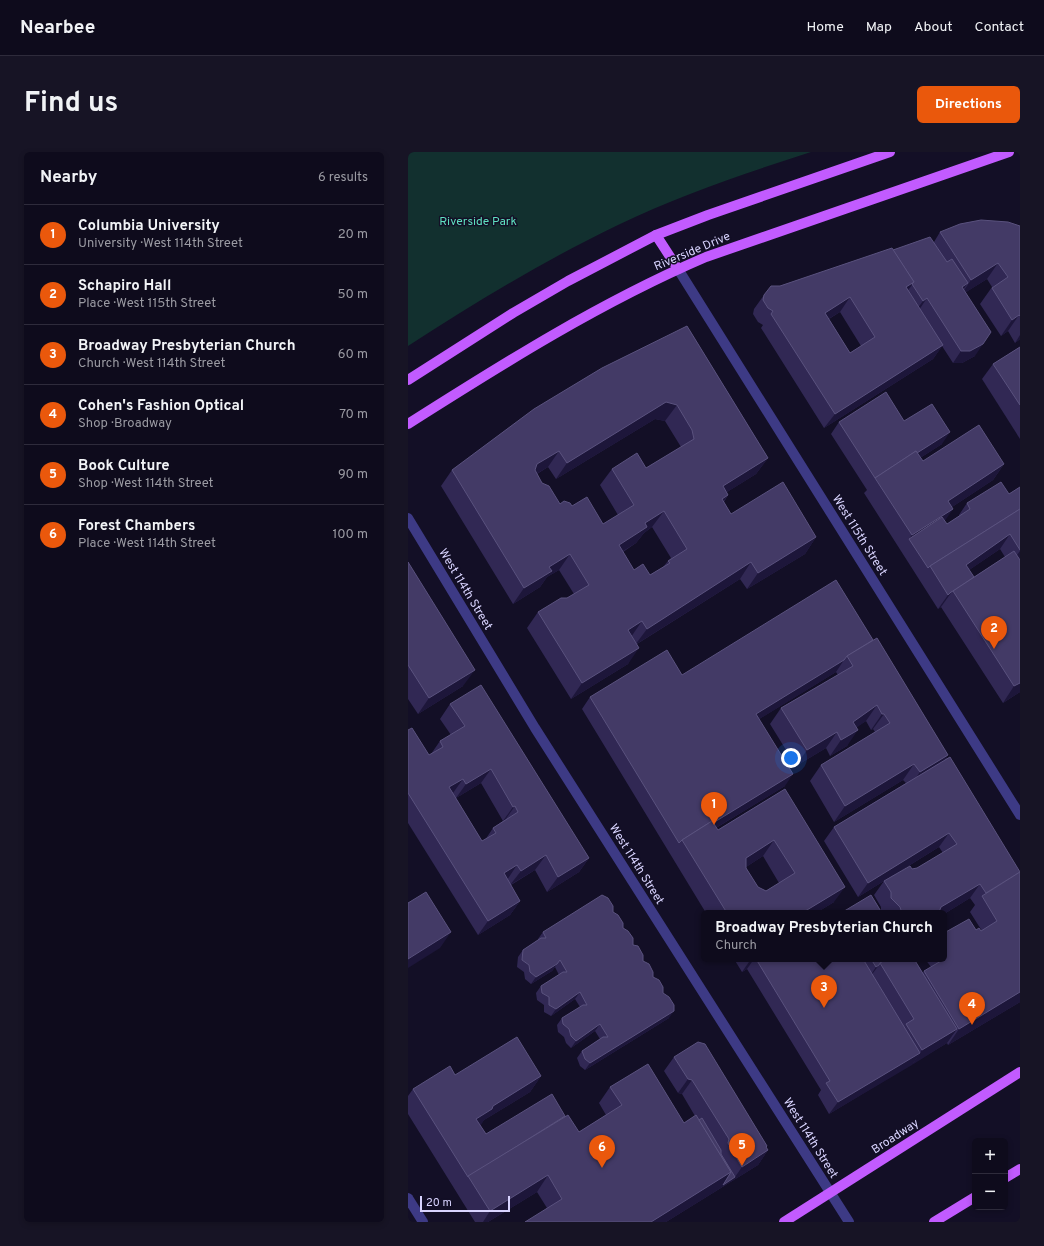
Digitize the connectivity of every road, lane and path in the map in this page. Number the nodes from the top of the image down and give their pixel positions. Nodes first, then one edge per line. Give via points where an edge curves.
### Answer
1 (890, 152) edge
2 (1009, 152) edge
3 (656, 235) junction
4 (678, 269) junction
5 (408, 380) edge
6 (408, 424) edge
7 (408, 518) edge
8 (1020, 815) edge
9 (1020, 1072) edge
10 (1020, 1169) edge
11 (1008, 1176) edge
12 (830, 1192) junction
13 (408, 1198) edge
14 (972, 1199) edge
15 (423, 1222) edge
16 (784, 1222) edge
17 (849, 1222) edge
18 (934, 1222) edge

1 - 3 main road
2 - 4 main road, Riverside Drive
3 - 4 main road
3 - 5 main road via 554,289
4 - 6 main road, Riverside Drive via 520,353
4 - 8 street, West 115th Street
7 - 12 street, West 114th Street via 535,728
9 - 12 main road, Broadway
10 - 11 main road
12 - 16 main road, Broadway
12 - 17 street, West 114th Street
13 - 15 street
14 - 18 main road

